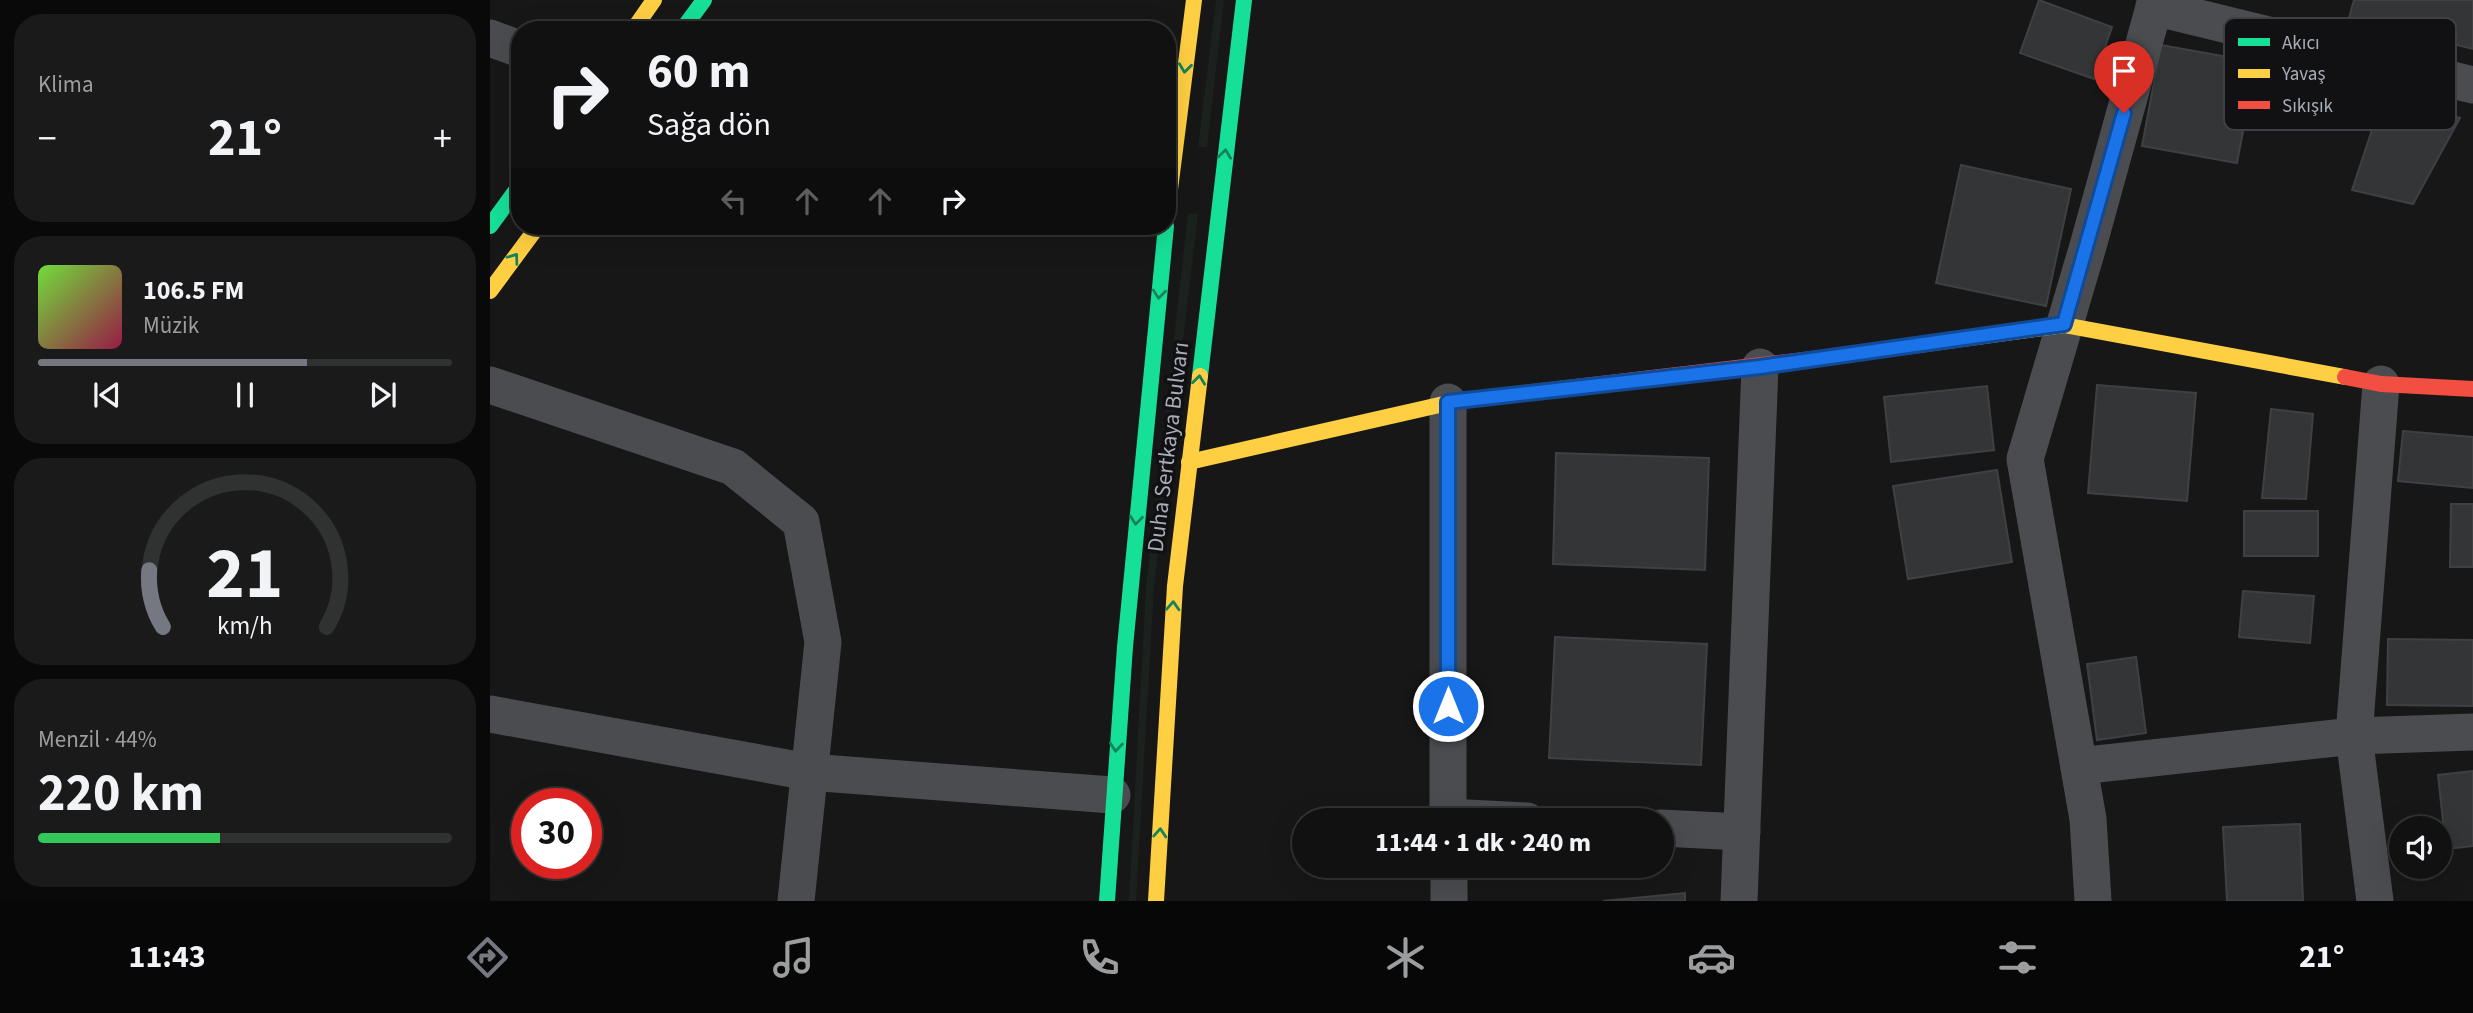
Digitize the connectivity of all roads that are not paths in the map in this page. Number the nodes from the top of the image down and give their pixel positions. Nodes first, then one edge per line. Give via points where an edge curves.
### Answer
1 (654, 0) edge
2 (704, 0) edge
3 (1194, 0) edge
4 (1244, 0) edge
5 (2155, 4) edge
6 (639, 21) edge
7 (689, 21) edge
8 (2224, 22) edge
9 (490, 38) edge
10 (511, 45) edge
11 (2456, 81) edge
12 (2473, 85) edge
13 (1176, 157) edge
14 (511, 197) edge
15 (490, 226) edge
16 (531, 235) edge
17 (1165, 235) edge
18 (490, 291) edge
19 (2064, 324) junction
20 (1760, 367) junction
21 (2381, 384) junction
22 (490, 385) edge
23 (2473, 389) edge
24 (1448, 402) junction
25 (1189, 462) junction
26 (490, 714) edge
27 (2473, 733) edge
28 (2354, 736) junction
29 (2079, 766) junction
30 (809, 772) junction
31 (1112, 795) junction
32 (1448, 808) edge
33 (1674, 829) edge
34 (1742, 832) junction
35 (1449, 878) edge
36 (796, 901) edge
37 (1107, 901) edge
38 (1156, 901) edge
39 (1450, 901) edge
40 (1739, 901) edge
41 (2093, 901) edge
42 (2375, 901) edge

1 - 6 main road
2 - 7 main road
3 -> 13 main road
25 -> 4 main road, Duha Sertkaya Bulvarı via 1215,185
5 - 8 street
5 - 19 street
9 - 10 street
11 - 12 street
14 - 15 main road
18 -> 16 main road
17 -> 31 main road, Duha Sertkaya Bulvarı
19 - 20 main road
19 - 21 main road
19 - 29 street via 2025,459
20 - 24 main road
20 - 34 street
21 - 23 main road
21 - 28 street
22 - 30 street via 733,467 801,522 823,642
24 - 25 main road
24 - 32 street
38 -> 25 main road, Duha Sertkaya Bulvarı via 1175,586
26 - 30 street
27 - 28 street
28 - 29 street
28 - 42 street
29 - 41 street
30 - 31 street
30 - 36 street
31 - 37 main road, Duha Sertkaya Bulvarı
33 - 34 street
34 - 40 street
35 - 39 street

